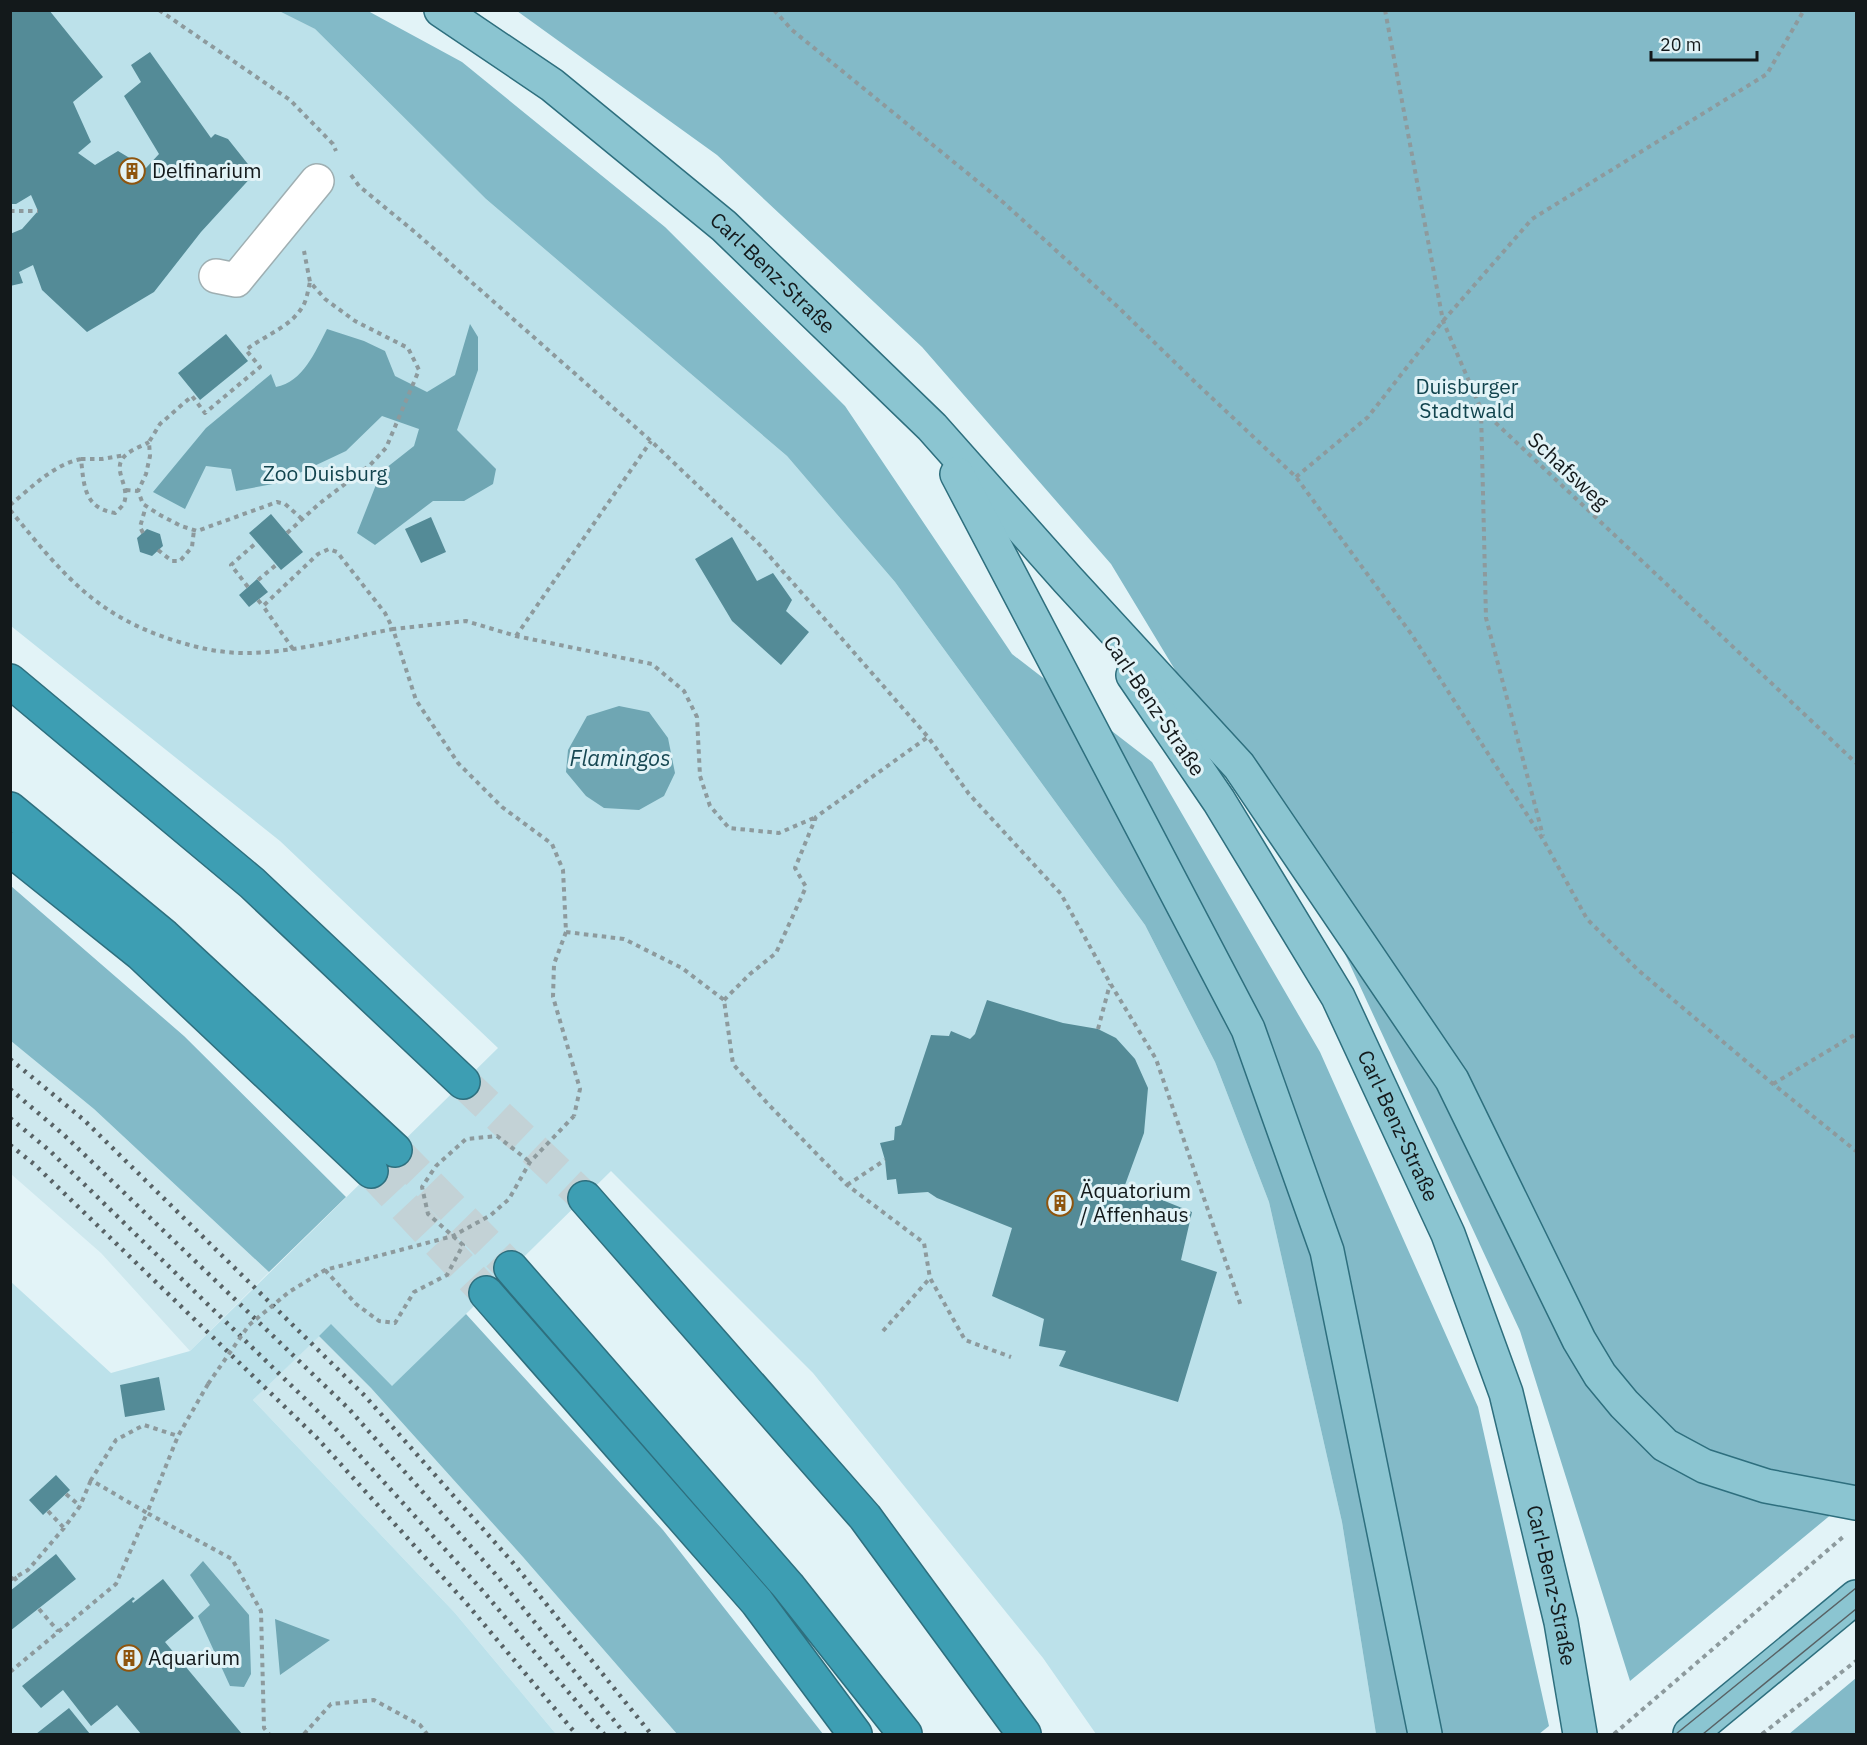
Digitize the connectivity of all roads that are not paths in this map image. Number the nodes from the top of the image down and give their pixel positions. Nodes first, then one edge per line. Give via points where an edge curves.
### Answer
1 (441, 10) edge
2 (317, 181) dead end
3 (216, 276) dead end
4 (932, 427) junction
5 (1068, 580) junction
6 (10, 681) edge
7 (10, 809) edge
8 (10, 849) edge
9 (463, 1082) tunnel mouth
10 (585, 1198) tunnel mouth
11 (511, 1268) tunnel mouth
12 (486, 1293) tunnel mouth
13 (1852, 1518) edge
14 (1857, 1597) edge
15 (855, 1734) edge
16 (905, 1734) edge
17 (1023, 1734) edge
18 (1425, 1734) edge
19 (1580, 1734) edge
20 (1690, 1734) edge

1 - 4 main road, Carl-Benz-Straße via 552,85 724,226
2 - 3 lane via 236,279
4 - 5 main road, Carl-Benz-Straße
4 - 18 main road via 1248,1029 1327,1251
5 - 13 main road, Carl-Benz-Straße via 1239,766 1452,1080 1579,1340 1624,1404 1665,1445 1704,1466
5 - 19 main road, Carl-Benz-Straße via 1219,801 1338,997 1449,1234 1506,1393 1561,1622
6 - 9 highway via 252,883
7 - 8 highway via 164,936 383,1160 141,954
10 - 17 highway via 865,1517
11 - 16 highway via 788,1586
12 - 15 highway via 757,1602
14 - 20 main road

